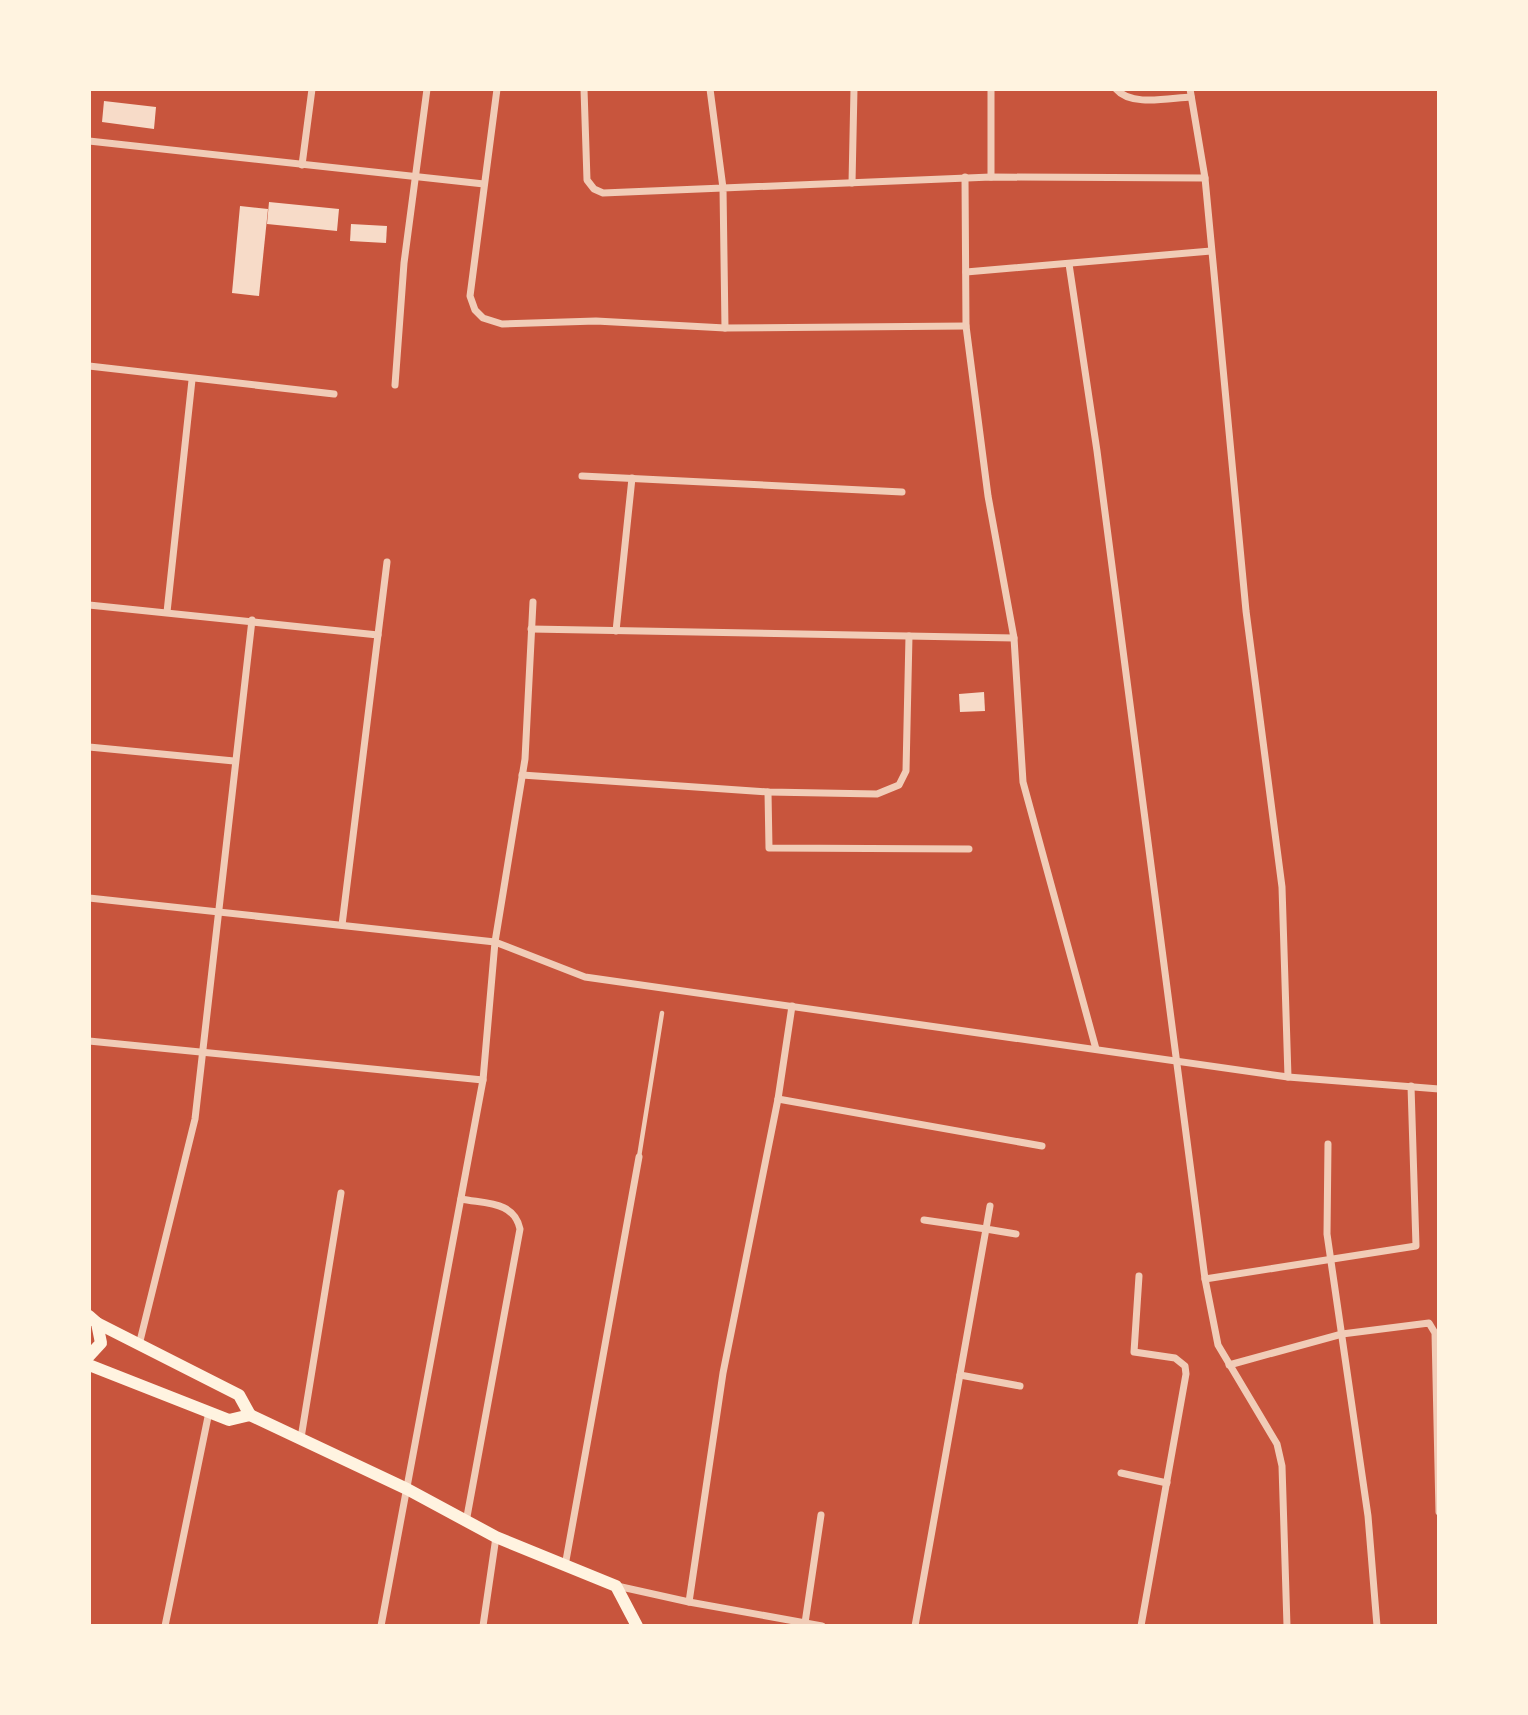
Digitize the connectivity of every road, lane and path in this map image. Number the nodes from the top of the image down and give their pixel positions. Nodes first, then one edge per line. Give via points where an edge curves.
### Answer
1 (312, 89) edge
2 (427, 89) edge
3 (496, 89) edge
4 (584, 89) edge
5 (710, 89) edge
6 (855, 89) edge
7 (991, 89) edge
8 (1116, 89) edge
9 (1191, 93) edge
10 (89, 141) edge
11 (302, 165) junction
12 (416, 177) junction
13 (965, 177) junction
14 (991, 177) junction
15 (1205, 178) junction
16 (852, 183) junction
17 (484, 184) junction
18 (723, 188) junction
19 (1211, 251) junction
20 (1069, 264) junction
21 (966, 272) junction
22 (966, 326) junction
23 (725, 328) junction
24 (89, 366) edge
25 (192, 380) junction
26 (395, 385) dead end
27 (334, 394) dead end
28 (582, 476) dead end
29 (632, 478) junction
30 (902, 492) dead end
31 (387, 562) dead end
32 (533, 601) dead end
33 (89, 606) edge
34 (167, 612) junction
35 (252, 620) junction
36 (531, 629) junction
37 (615, 631) junction
38 (378, 635) junction
39 (909, 636) junction
40 (1014, 638) junction
41 (89, 747) edge
42 (234, 761) junction
43 (522, 775) junction
44 (768, 792) junction
45 (969, 849) dead end
46 (89, 898) edge
47 (220, 912) junction
48 (342, 925) junction
49 (495, 942) junction
50 (792, 1006) junction
51 (662, 1013) dead end
52 (89, 1041) edge
53 (1096, 1049) junction
54 (203, 1052) junction
55 (1174, 1060) junction
56 (1288, 1077) junction
57 (483, 1080) junction
58 (1411, 1087) junction
59 (1439, 1089) edge
60 (778, 1099) junction
61 (1328, 1144) dead end
62 (1042, 1146) dead end
63 (639, 1157) joint
64 (341, 1193) dead end
65 (461, 1199) junction
66 (990, 1206) dead end
67 (925, 1220) dead end
68 (986, 1229) junction
69 (1016, 1234) dead end
70 (1331, 1259) junction
71 (1139, 1276) dead end
72 (1205, 1279) junction
73 (93, 1319) edge
74 (1342, 1334) junction
75 (139, 1345) junction
76 (89, 1356) edge
77 (89, 1365) edge
78 (1229, 1365) junction
79 (960, 1375) junction
80 (1020, 1386) dead end
81 (209, 1411) junction
82 (250, 1415) junction
83 (301, 1438) junction
84 (1121, 1473) dead end
85 (1167, 1483) junction
86 (407, 1489) junction
87 (1439, 1512) edge
88 (821, 1515) dead end
89 (466, 1522) junction
90 (496, 1537) junction
91 (565, 1566) junction
92 (616, 1586) junction
93 (689, 1602) junction
94 (805, 1623) junction
95 (165, 1626) edge
96 (381, 1626) edge
97 (483, 1626) edge
98 (637, 1626) edge
99 (822, 1626) edge
100 (915, 1626) edge
101 (1141, 1626) edge
102 (1287, 1626) edge
103 (1377, 1626) edge

1 - 11 street
2 - 12 street
3 - 17 street
4 - 18 street via 587,180 594,189 603,193
5 - 18 street
6 - 16 street
7 - 14 street
8 - 9 street via 1134,99
9 - 15 street
10 - 11 street
11 - 12 street
12 - 17 street
12 - 26 street
13 - 14 street
13 - 16 street
13 - 21 street
14 - 15 street
15 - 19 street
16 - 18 street
17 - 23 street via 470,296 483,318 502,324 596,321
18 - 23 street
19 - 20 street
19 - 56 street via 1246,611 1282,887
20 - 21 street
20 - 55 street
21 - 22 street
22 - 23 street
22 - 40 street via 988,496
24 - 25 street
25 - 27 street
25 - 34 street
28 - 29 street
29 - 30 street
29 - 37 street
31 - 38 street
32 - 36 street
33 - 34 street
34 - 35 street
35 - 38 street
35 - 42 street
36 - 37 street
36 - 43 street
37 - 39 street
38 - 48 street
39 - 40 street
39 - 44 street via 906,771 899,785 877,794
40 - 53 street via 1023,782
41 - 42 street
42 - 47 street
43 - 44 street
43 - 49 street
44 - 45 street via 769,848
46 - 47 street
47 - 48 street
47 - 54 street
48 - 49 street
49 - 50 street via 584,977
49 - 57 street
50 - 53 street
50 - 60 street
51 - 63 lane
52 - 54 street
53 - 55 street
54 - 57 street
54 - 75 street via 182,1180
55 - 56 street
55 - 72 street
56 - 58 street
57 - 65 street
58 - 59 street
58 - 70 street via 1416,1246
60 - 62 street
60 - 93 street via 723,1373
61 - 70 street
63 - 91 street
64 - 83 street
65 - 86 street
65 - 89 street via 510,1208 520,1229
66 - 68 street
67 - 68 street
68 - 69 street
68 - 79 street
70 - 72 street
70 - 74 street
71 - 85 street via 1134,1352 1175,1358 1185,1366
72 - 78 street via 1218,1345
73 - 75 main road
73 - 76 main road via 100,1343
74 - 78 street
74 - 87 street via 1429,1323 1433,1328
74 - 103 street via 1368,1516
75 - 82 main road via 239,1395
77 - 81 main road
78 - 102 street via 1277,1444 1282,1466
79 - 80 street
79 - 100 street
81 - 82 main road via 229,1420
81 - 95 street
82 - 83 main road
83 - 86 main road
84 - 85 street
85 - 101 street
86 - 89 main road
86 - 96 street
88 - 94 street
89 - 90 main road
90 - 91 main road
90 - 97 street
91 - 92 main road
92 - 93 street
92 - 98 main road
93 - 94 street
94 - 99 street

